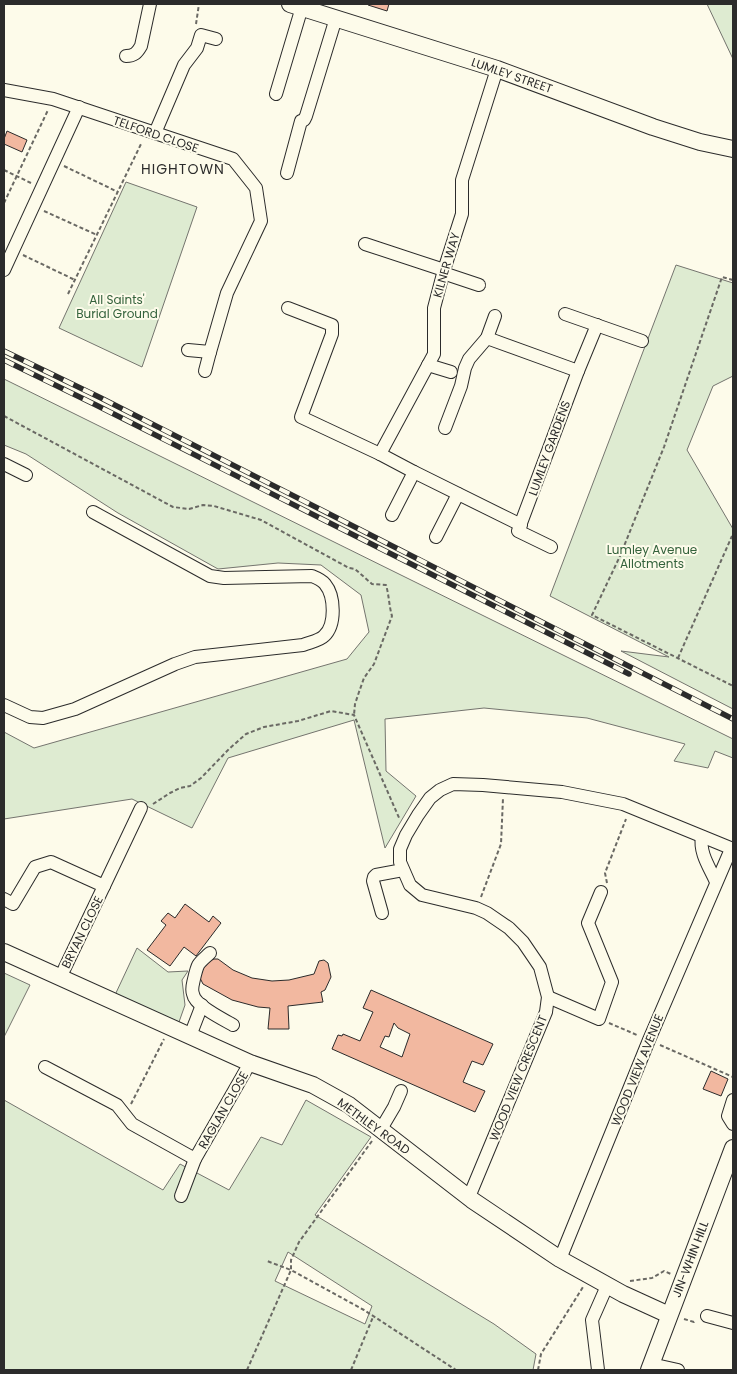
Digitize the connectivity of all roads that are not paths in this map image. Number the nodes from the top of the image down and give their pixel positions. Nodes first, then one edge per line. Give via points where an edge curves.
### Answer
1 (150, 4) edge
2 (296, 6) edge
3 (336, 18) junction
4 (216, 39) dead end
5 (126, 56) dead end
6 (497, 69) junction
7 (4, 90) edge
8 (276, 94) dead end
9 (79, 108) junction
10 (151, 132) junction
11 (733, 149) edge
12 (287, 173) dead end
13 (365, 244) dead end
14 (4, 270) edge
15 (443, 271) junction
16 (479, 285) dead end
17 (288, 308) dead end
18 (565, 314) dead end
19 (495, 316) dead end
20 (597, 325) junction
21 (487, 338) junction
22 (642, 341) dead end
23 (188, 350) dead end
24 (210, 352) junction
25 (428, 365) junction
26 (205, 371) dead end
27 (578, 371) junction
28 (452, 372) dead end
29 (445, 428) dead end
30 (380, 454) junction
31 (4, 464) edge
32 (411, 470) junction
33 (26, 475) dead end
34 (458, 494) junction
35 (93, 512) dead end
36 (388, 513) dead end
37 (520, 528) junction
38 (436, 537) dead end
39 (551, 547) dead end
40 (4, 704) edge
41 (142, 808) road end
42 (702, 837) junction
43 (732, 849) edge
44 (399, 855) joint
45 (403, 870) junction
46 (716, 882) junction
47 (104, 886) junction
48 (601, 892) road end
49 (4, 899) edge
50 (382, 913) dead end
51 (4, 952) edge
52 (210, 953) dead end
53 (60, 978) junction
54 (548, 997) junction
55 (202, 1006) junction
56 (233, 1025) dead end
57 (190, 1036) junction
58 (250, 1063) junction
59 (45, 1067) dead end
60 (401, 1091) dead end
61 (733, 1100) edge
62 (733, 1124) edge
63 (381, 1129) junction
64 (733, 1148) edge
65 (195, 1159) junction
66 (181, 1196) dead end
67 (469, 1197) junction
68 (560, 1259) junction
69 (613, 1289) junction
70 (669, 1315) junction
71 (707, 1316) road end
72 (733, 1323) edge
73 (650, 1367) edge
74 (598, 1370) edge
75 (678, 1370) edge

1 - 5 street via 141,46 138,52
2 - 3 main road, LUMLEY STREET
2 - 8 street
3 - 6 main road, LUMLEY STREET
3 - 12 street
4 - 10 street via 201,35
6 - 11 main road, LUMLEY STREET via 653,127
6 - 15 street, KILNER WAY via 462,180 462,214
7 - 9 street, TELFORD CLOSE via 53,99
9 - 10 street, TELFORD CLOSE
9 - 14 street
10 - 24 street, TELFORD CLOSE via 233,159 256,188 260,221 227,293
13 - 15 street
15 - 16 street
15 - 25 street, KILNER WAY via 434,308 434,354
17 - 30 street via 332,324 332,334 301,416
18 - 20 street
19 - 21 street
20 - 22 street
20 - 27 street, LUMLEY GARDENS
21 - 27 street
21 - 29 street via 469,359
23 - 24 street
24 - 26 street, TELFORD CLOSE
25 - 28 street
25 - 30 street, KILNER WAY
27 - 37 street, LUMLEY GARDENS
30 - 32 street
31 - 33 street
32 - 34 street
32 - 36 street
34 - 37 street
34 - 38 street
35 - 40 street via 210,576 312,576 324,582 331,593 330,627 326,635 302,645 195,657 75,709 43,718 30,717
37 - 39 street
41 - 47 street, BRYAN CLOSE
42 - 43 street, WOOD VIEW AVENUE
42 - 44 street, WOOD VIEW AVENUE via 613,801 562,792 453,784 430,798 406,835
42 - 46 street via 702,853
43 - 46 street, WOOD VIEW AVENUE
44 - 45 street, WOOD VIEW CRESCENT
45 - 50 street via 374,877
45 - 54 street, WOOD VIEW CRESCENT via 410,884 422,894 476,908 509,928 524,942 540,968
46 - 68 street, WOOD VIEW AVENUE
47 - 49 street, BRYAN CLOSE via 51,862 35,867 13,904
47 - 53 street, BRYAN CLOSE
48 - 54 street via 588,923 612,982 599,1018
51 - 53 main road, METHLEY ROAD
52 - 55 street via 198,964 192,990 196,1002
53 - 57 main road, METHLEY ROAD
54 - 67 street, WOOD VIEW CRESCENT via 546,1012
55 - 56 street
55 - 57 street
57 - 58 main road, METHLEY ROAD
58 - 63 main road, METHLEY ROAD via 312,1085 349,1105
58 - 65 street, RAGLAN CLOSE
59 - 65 street, RAGLAN CLOSE via 116,1105 132,1124
60 - 63 street
61 - 62 street via 728,1116
63 - 67 main road, METHLEY ROAD
64 - 70 main road, JIN-WHIN HILL
65 - 66 street
67 - 68 main road, METHLEY ROAD
68 - 69 main road, METHLEY ROAD
69 - 70 main road, METHLEY ROAD
69 - 74 street via 592,1320
70 - 73 main road, JIN-WHIN HILL
71 - 72 street
73 - 75 street

